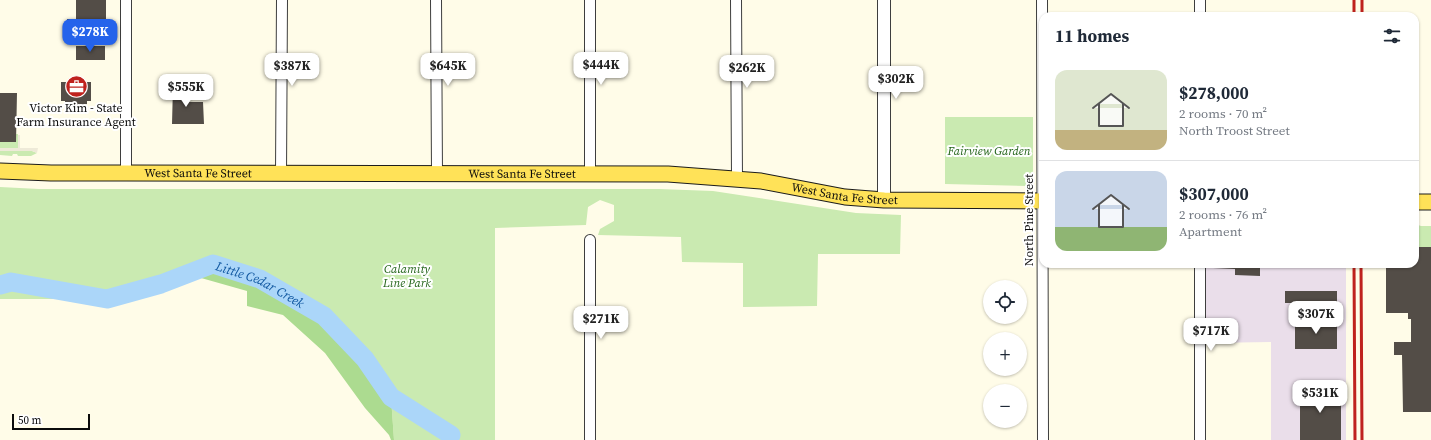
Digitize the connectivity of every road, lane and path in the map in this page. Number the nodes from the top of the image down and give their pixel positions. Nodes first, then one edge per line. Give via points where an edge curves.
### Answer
1 (126, 0) edge
2 (282, 0) edge
3 (436, 0) edge
4 (590, 0) edge
5 (736, 0) edge
6 (884, 0) edge
7 (1042, 0) edge
8 (1200, 0) edge
9 (1042, 12) edge
10 (1200, 12) edge
11 (0, 171) edge
12 (590, 173) junction
13 (126, 174) junction
14 (282, 174) junction
15 (437, 174) junction
16 (737, 178) junction
17 (884, 200) junction
18 (1039, 202) edge
19 (1419, 202) edge
20 (1431, 202) edge
21 (590, 240) dead end
22 (1043, 268) edge
23 (1200, 268) edge
24 (590, 440) edge
25 (1043, 440) edge
26 (1200, 440) edge

1 - 13 street
2 - 14 street
3 - 15 street
4 - 12 street
5 - 16 street
6 - 17 street
7 - 9 street, North Pine Street
8 - 10 street
11 - 13 main road, West Santa Fe Street
12 - 15 main road, West Santa Fe Street
12 - 16 main road, West Santa Fe Street
13 - 14 main road, West Santa Fe Street
14 - 15 main road, West Santa Fe Street
16 - 17 main road, West Santa Fe Street via 845,197
17 - 18 main road, West Santa Fe Street
19 - 20 main road
21 - 24 street
22 - 25 street, North Pine Street
23 - 26 street

